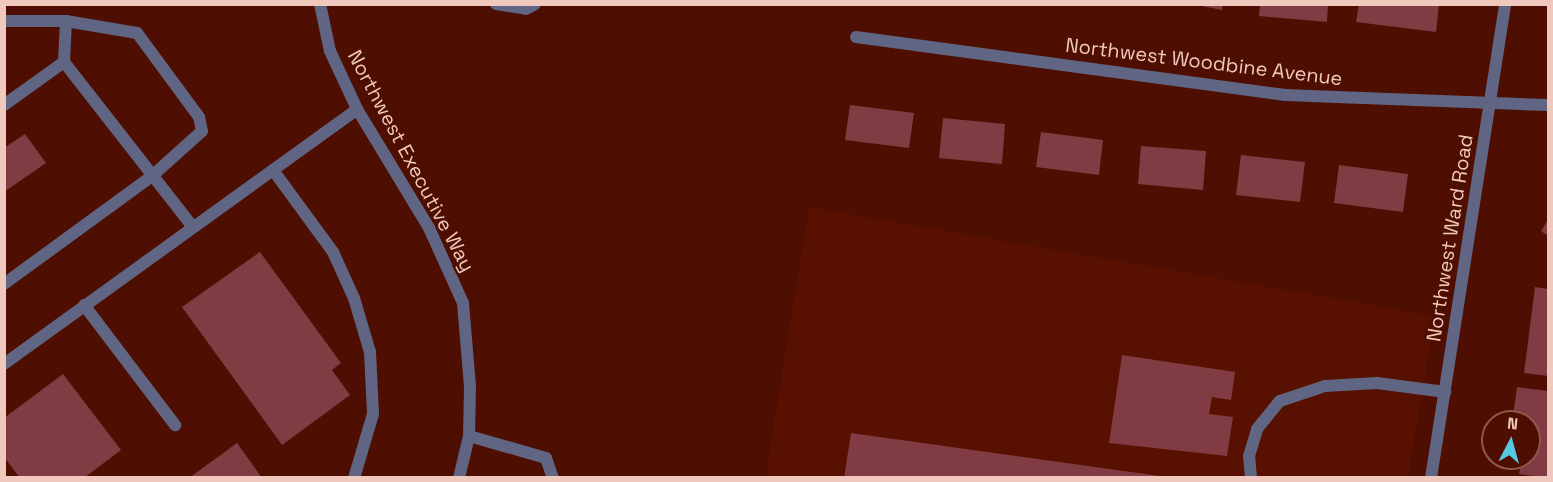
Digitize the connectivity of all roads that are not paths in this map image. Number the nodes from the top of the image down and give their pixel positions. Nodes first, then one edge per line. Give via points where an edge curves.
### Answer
1 (320, 4) edge
2 (496, 4) edge
3 (535, 4) edge
4 (1505, 4) edge
5 (4, 21) edge
6 (66, 21) junction
7 (856, 37) dead end
8 (64, 62) junction
9 (1491, 101) junction
10 (4, 105) edge
11 (1548, 105) edge
12 (357, 109) junction
13 (273, 170) junction
14 (152, 176) junction
15 (193, 227) junction
16 (4, 284) edge
17 (84, 305) junction
18 (4, 364) edge
19 (1445, 392) junction
20 (175, 425) dead end
21 (469, 436) junction
22 (354, 477) edge
23 (459, 477) edge
24 (553, 477) edge
25 (1251, 477) edge
26 (1431, 477) edge

1 - 12 street, Northwest Executive Way via 330,51
2 - 3 street via 526,9
4 - 9 street, Northwest Ward Road
5 - 6 street
6 - 8 street
6 - 14 street via 137,33 199,117 198,138
7 - 9 street, Northwest Woodbine Avenue via 1285,94
8 - 10 street
8 - 14 street
9 - 11 street, Northwest Woodbine Avenue
9 - 19 street, Northwest Ward Road
12 - 13 street
12 - 21 street, Northwest Executive Way via 424,219 463,303 470,345
13 - 15 street
13 - 22 street via 333,252 354,298 370,352 372,414
14 - 15 street
14 - 16 street
15 - 17 street
17 - 18 street
17 - 20 street
19 - 25 street via 1377,383 1325,386 1280,401 1257,429 1249,456
19 - 26 street, Northwest Ward Road
21 - 23 street, Northwest Executive Way
21 - 24 street via 546,458

